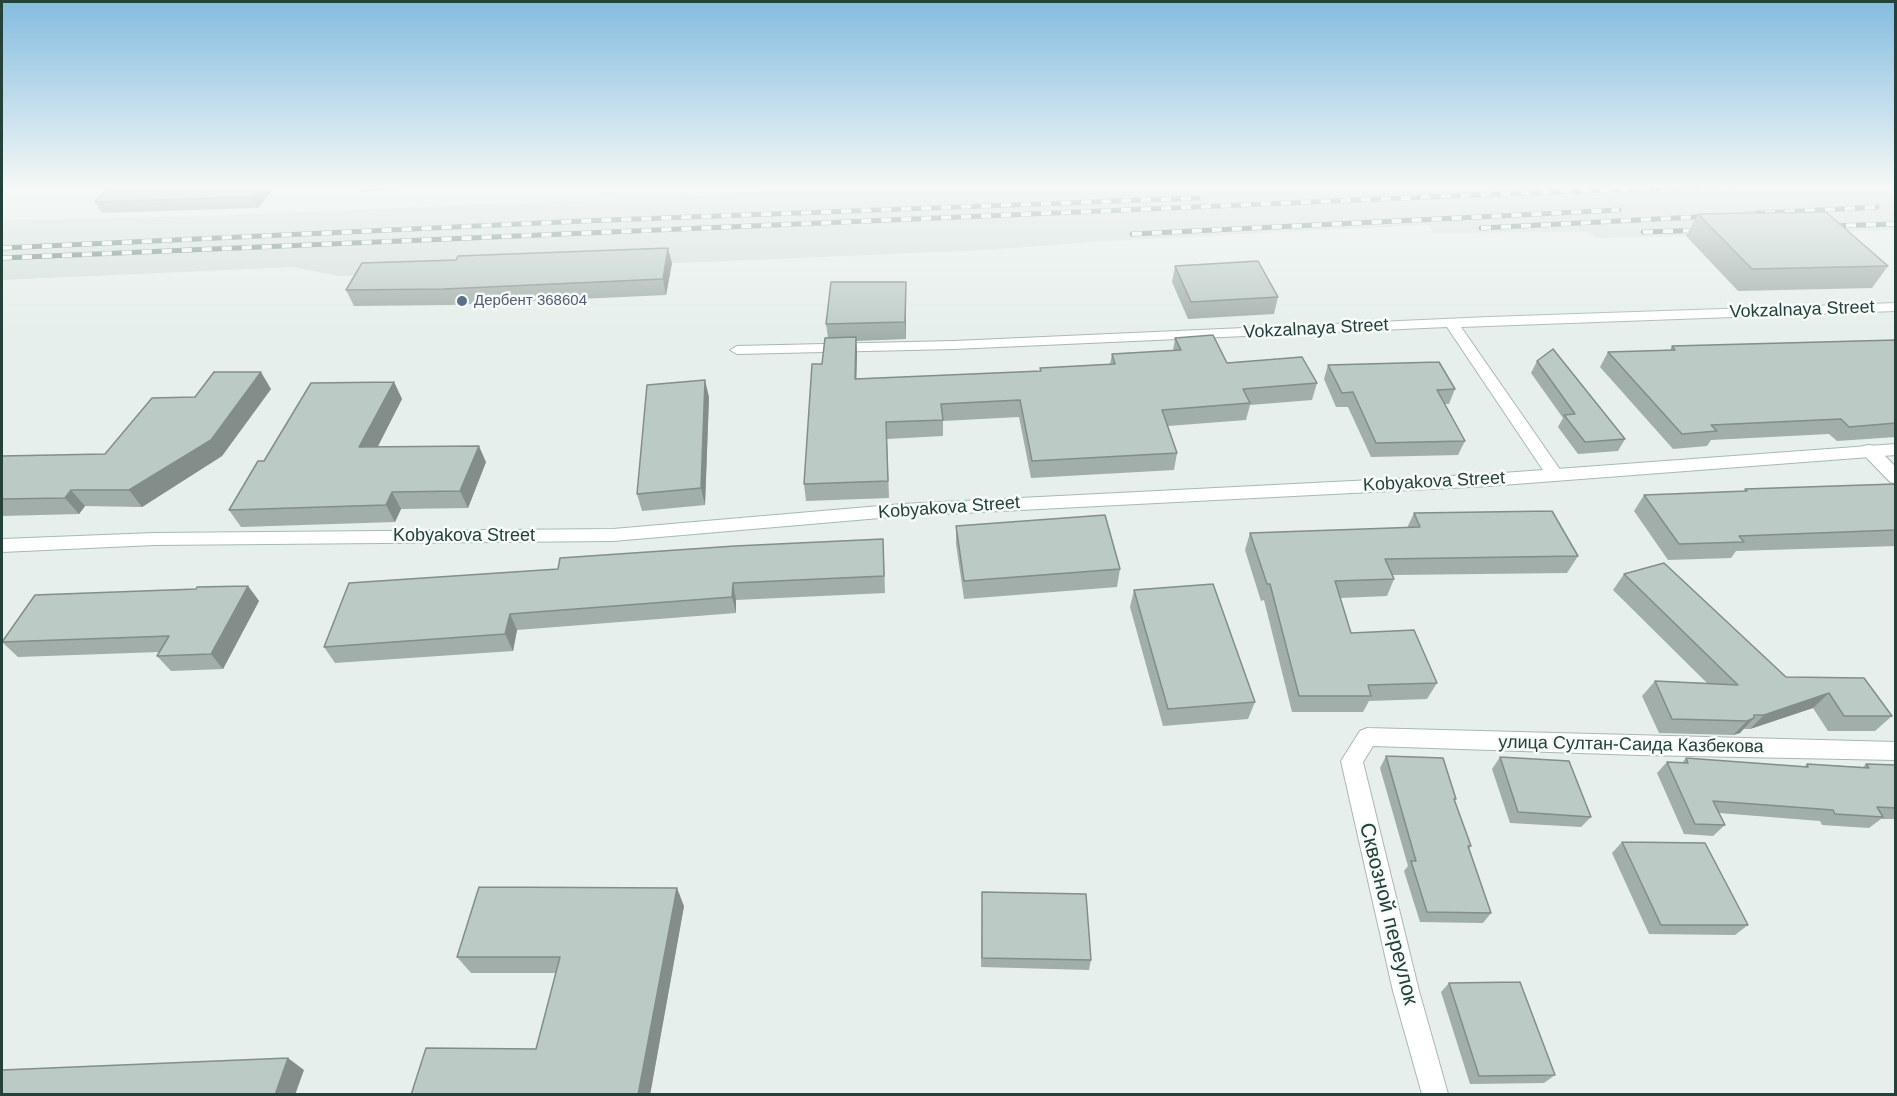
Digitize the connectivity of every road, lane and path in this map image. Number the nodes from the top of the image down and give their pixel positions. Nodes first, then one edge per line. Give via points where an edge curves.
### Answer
1 (1896, 307) edge
2 (1451, 323) junction
3 (737, 350) dead end
4 (1896, 449) edge
5 (1869, 450) junction
6 (1555, 475) junction
7 (1896, 478) edge
8 (2, 546) edge
9 (1367, 737) joint
10 (1896, 751) edge
11 (1435, 1095) edge

1 - 2 street, Vokzalnaya Street
2 - 3 street, Vokzalnaya Street via 954,345
2 - 6 street
4 - 5 street, Kobyakova Street
5 - 6 street, Kobyakova Street
5 - 7 street
6 - 8 street, Kobyakova Street via 903,510 613,535 154,539
9 - 10 street, улица Султан-Саида Казбекова
9 - 11 street, Сквозной переулок via 1352,760 1406,991

